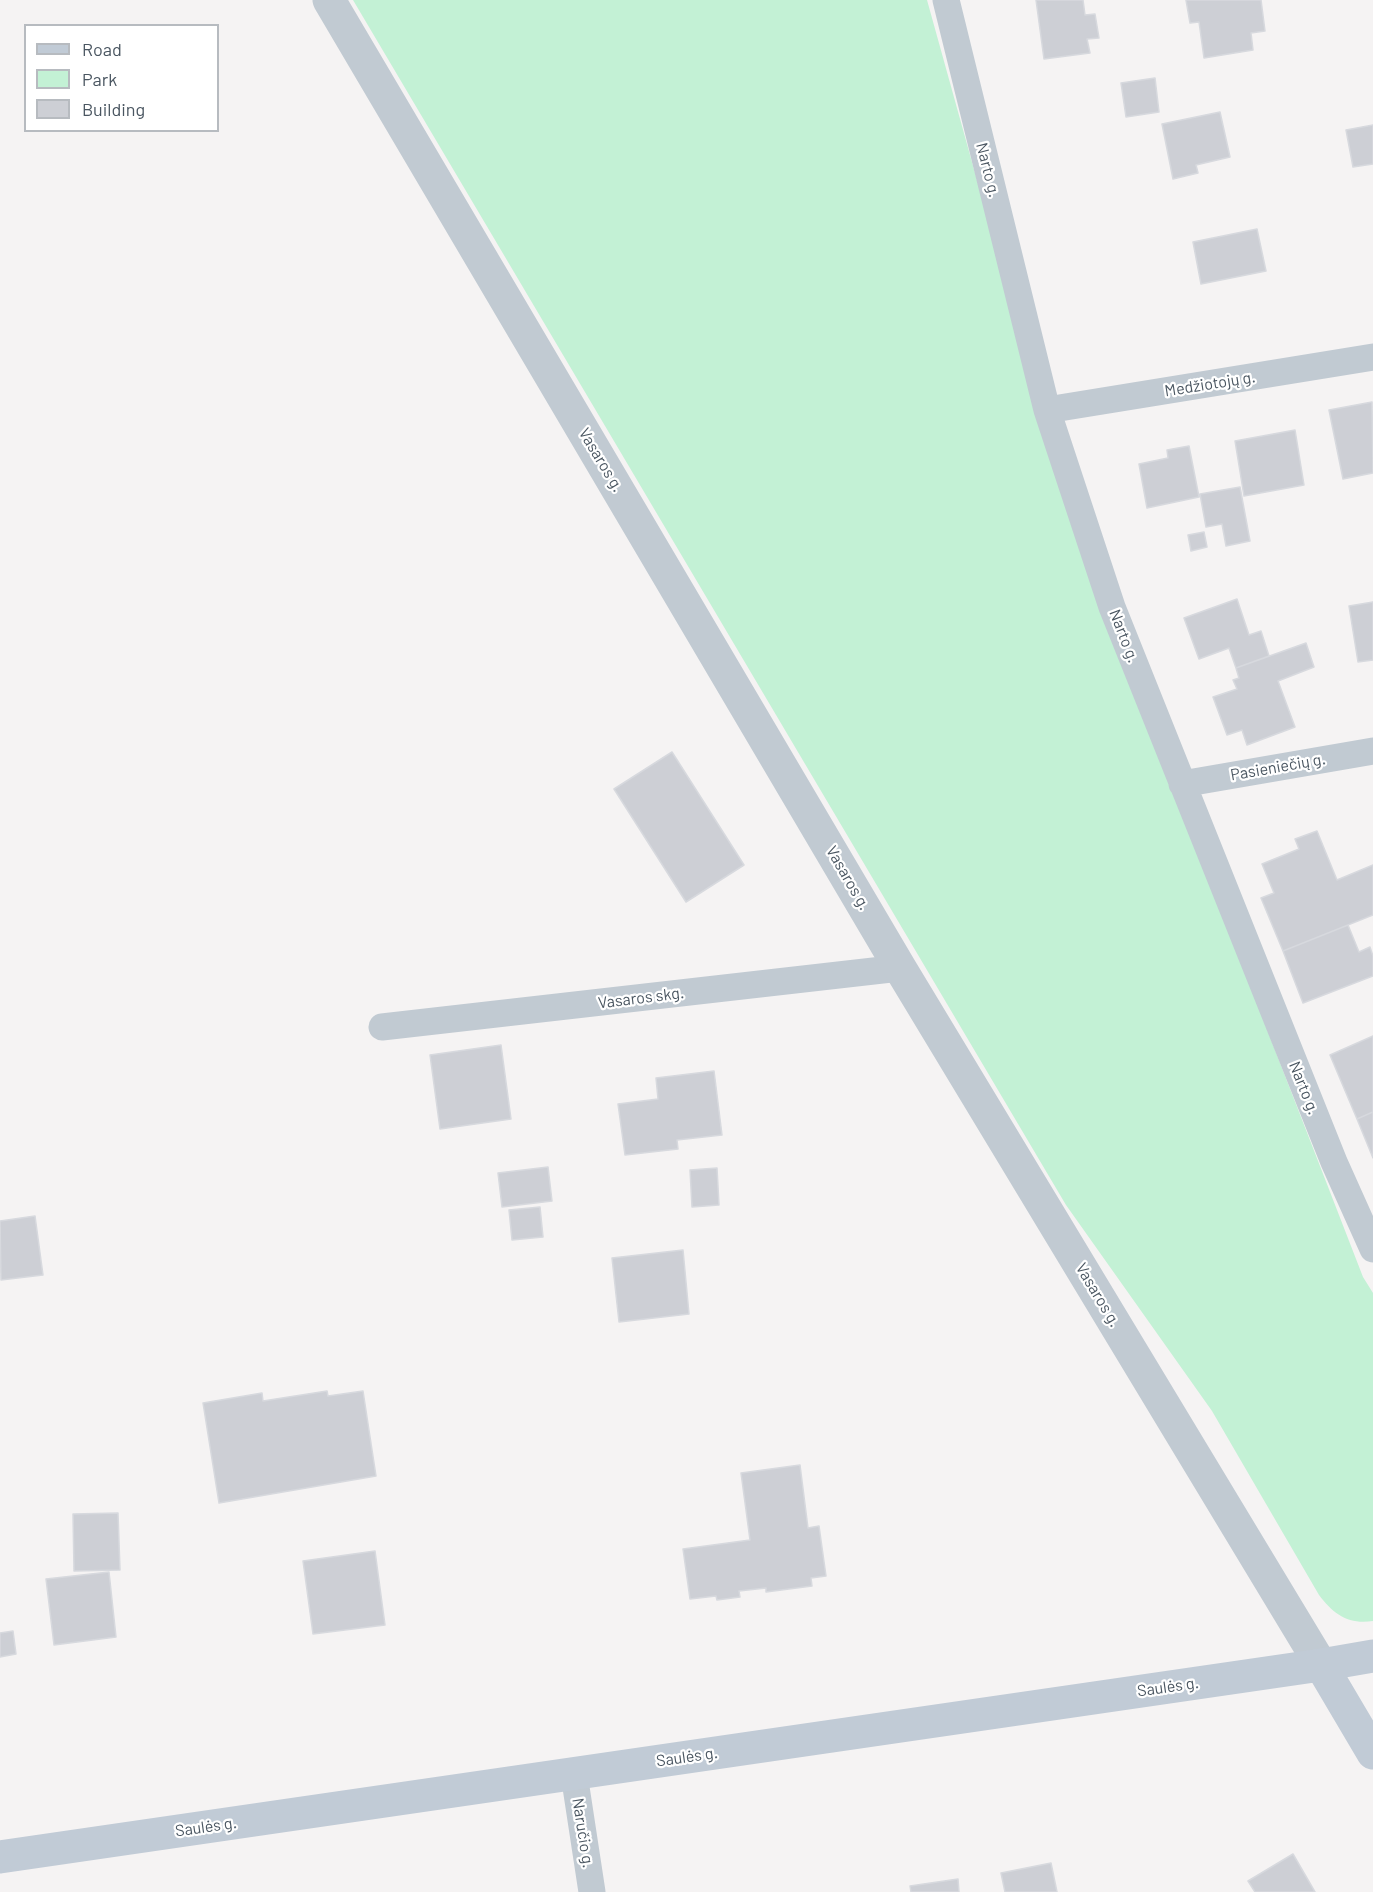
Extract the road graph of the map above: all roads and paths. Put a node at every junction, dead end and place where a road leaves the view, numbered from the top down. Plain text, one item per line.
1 (329, 0) edge
2 (946, 0) edge
3 (1373, 357) edge
4 (1047, 410) junction
5 (1373, 751) edge
6 (1182, 784) junction
7 (900, 968) junction
8 (382, 1027) dead end
9 (1373, 1249) edge
10 (1373, 1656) edge
11 (1321, 1665) junction
12 (1373, 1753) edge
13 (574, 1774) junction
14 (0, 1857) edge
15 (592, 1892) edge

1 - 7 street, Vasaros g.
2 - 4 street, Narto g.
3 - 4 street, Medžiotojų g.
4 - 6 street, Narto g.
5 - 6 street, Pasieniečių g.
6 - 9 street, Narto g.
7 - 8 street, Vasaros skg.
7 - 11 street, Vasaros g.
10 - 11 main road, Saulės g.
11 - 12 main road, Vasaros g.
11 - 13 main road, Saulės g.
13 - 14 main road, Saulės g.
13 - 15 street, Naručio g.

